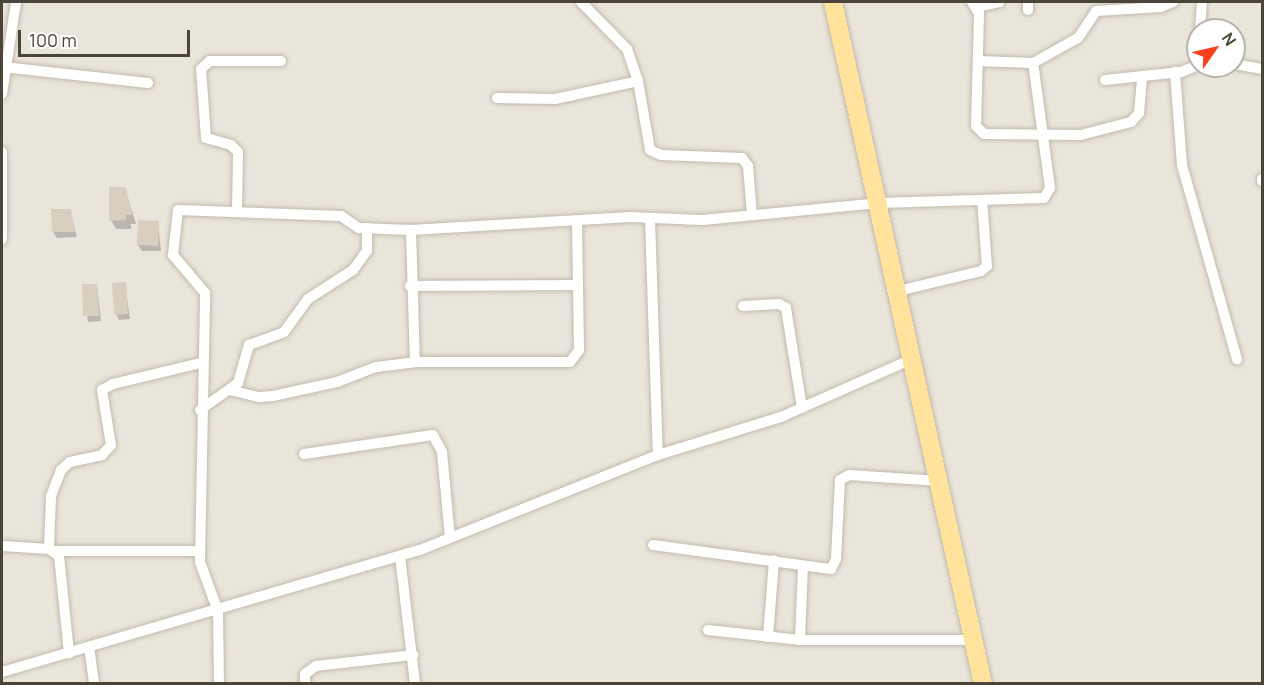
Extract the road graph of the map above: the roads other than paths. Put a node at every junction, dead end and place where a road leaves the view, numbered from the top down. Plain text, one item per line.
1 (16, 2) edge
2 (581, 2) edge
3 (833, 2) edge
4 (999, 2) edge
5 (1173, 2) edge
6 (1202, 2) edge
7 (974, 4) edge
8 (1201, 18) edge
9 (281, 61) dead end
10 (978, 61) junction
11 (1033, 63) junction
12 (1246, 66) edge
13 (3, 67) junction
14 (1186, 68) edge
15 (1263, 69) edge
16 (1175, 72) junction
17 (1142, 76) junction
18 (1105, 80) dead end
19 (638, 81) junction
20 (148, 83) dead end
21 (2, 94) edge
22 (497, 98) dead end
23 (1044, 136) junction
24 (2, 152) edge
25 (982, 200) junction
26 (878, 203) junction
27 (237, 211) junction
28 (752, 215) junction
29 (650, 219) junction
30 (577, 222) junction
31 (367, 228) junction
32 (411, 230) junction
33 (2, 239) edge
34 (410, 285) junction
35 (578, 285) junction
36 (898, 291) junction
37 (743, 306) dead end
38 (914, 358) junction
39 (1237, 359) dead end
40 (415, 362) junction
41 (201, 363) junction
42 (230, 390) junction
43 (802, 408) junction
44 (200, 410) junction
45 (304, 454) dead end
46 (658, 455) junction
47 (940, 481) junction
48 (450, 538) junction
49 (653, 545) dead end
50 (2, 546) edge
51 (52, 550) junction
52 (200, 551) junction
53 (400, 556) junction
54 (774, 560) junction
55 (803, 566) junction
56 (218, 611) junction
57 (708, 630) dead end
58 (768, 637) junction
59 (800, 640) junction
60 (974, 640) junction
61 (89, 647) junction
62 (69, 653) junction
63 (413, 655) junction
64 (2, 672) edge
65 (94, 684) edge
66 (219, 684) edge
67 (305, 684) edge
68 (415, 684) edge
69 (983, 684) edge

1 - 13 street
2 - 19 street
3 - 26 main road
4 - 7 street
5 - 11 street
6 - 8 street
7 - 10 street
9 - 27 street
10 - 11 street
10 - 23 street
11 - 23 street
12 - 15 street
13 - 20 street
13 - 21 street
14 - 16 street
16 - 17 street
16 - 39 street
17 - 18 street
17 - 23 street
19 - 22 street
19 - 28 street
23 - 25 street
24 - 33 street
25 - 26 street
25 - 36 street
26 - 28 street
26 - 36 main road
27 - 31 street
27 - 41 street
28 - 29 street
29 - 30 street
29 - 46 street
30 - 32 street
30 - 35 street
31 - 32 street
31 - 42 street
32 - 34 street
34 - 35 street
34 - 40 street
35 - 40 street
36 - 38 main road
37 - 43 street
38 - 43 street
38 - 47 main road
40 - 42 street
41 - 44 street
41 - 51 street
42 - 44 street
43 - 46 street
44 - 52 street
45 - 48 street
46 - 48 street
47 - 55 street
47 - 60 main road
48 - 53 street
49 - 54 street
50 - 51 street
51 - 52 street
51 - 62 street
52 - 56 street
53 - 56 street
53 - 63 street
54 - 55 street
54 - 58 street
55 - 59 street
56 - 61 street
56 - 66 street
57 - 58 street
58 - 59 street
59 - 60 street
60 - 69 main road
61 - 62 street
61 - 65 street
62 - 64 street
63 - 67 street
63 - 68 street

